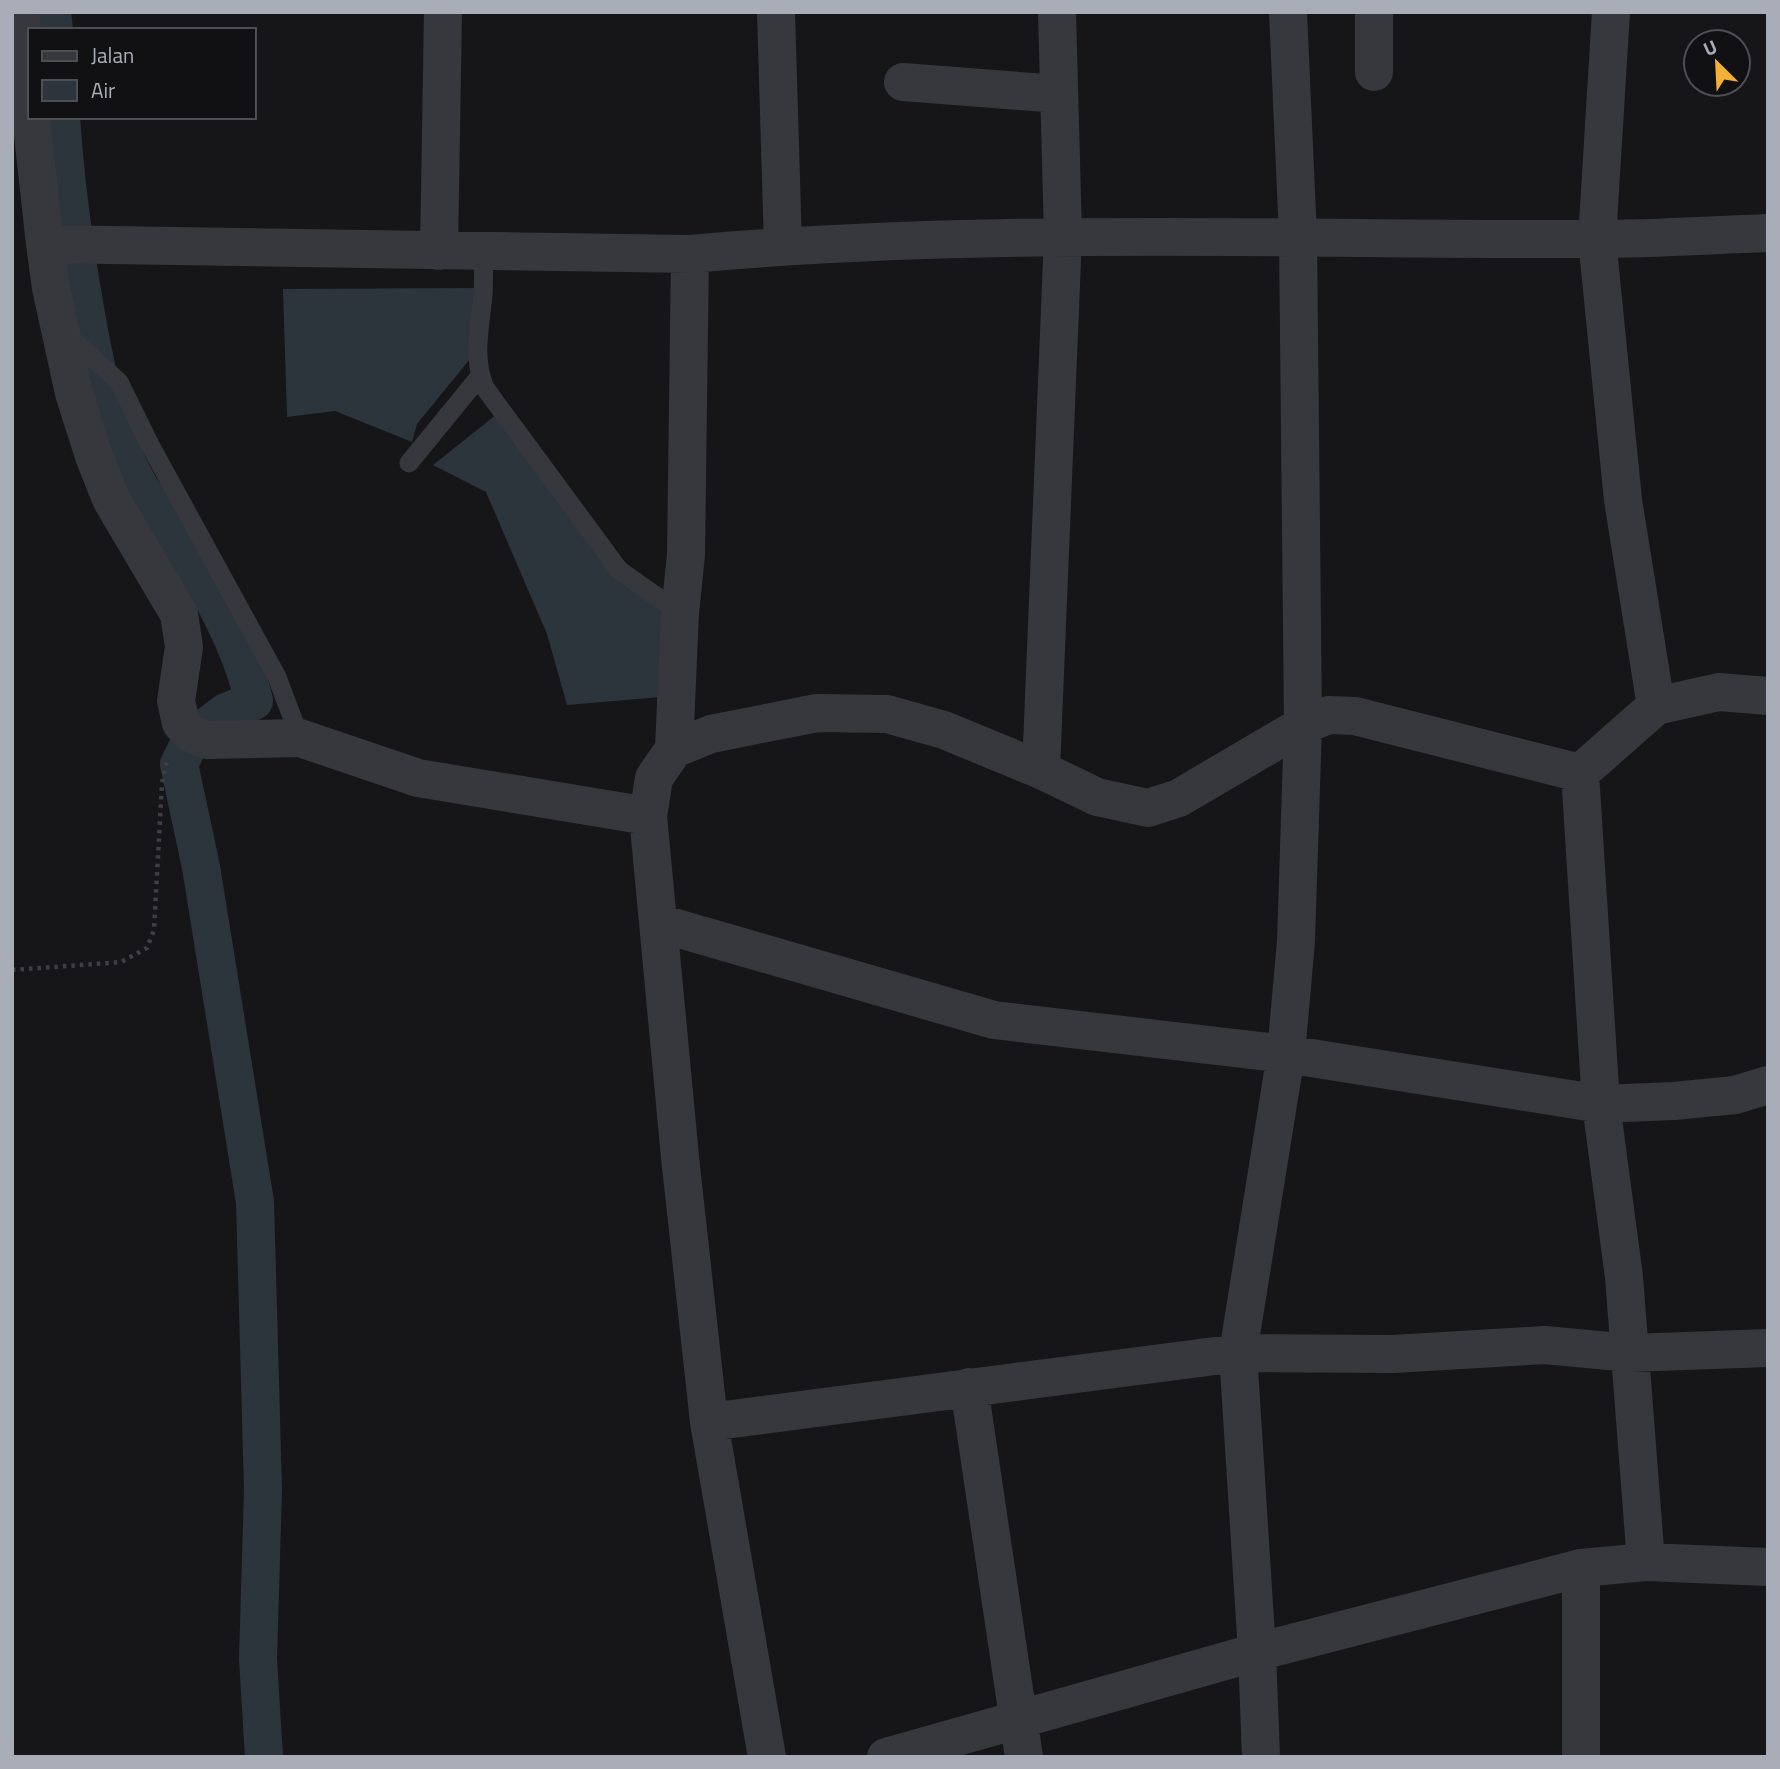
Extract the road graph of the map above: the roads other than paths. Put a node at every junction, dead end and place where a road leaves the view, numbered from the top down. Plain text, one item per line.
1 (20, 12) edge
2 (443, 12) edge
3 (776, 12) edge
4 (1057, 12) edge
5 (1288, 12) edge
6 (1374, 12) edge
7 (1611, 12) edge
8 (1374, 72) dead end
9 (903, 82) dead end
10 (28, 85) edge
11 (1059, 94) junction
12 (31, 119) edge
13 (1768, 233) edge
14 (1063, 236) junction
15 (1298, 236) junction
16 (1597, 239) junction
17 (46, 244) junction
18 (783, 246) junction
19 (439, 251) junction
20 (484, 251) junction
21 (690, 254) junction
22 (62, 331) junction
23 (480, 376) junction
24 (409, 463) dead end
25 (680, 613) junction
26 (1768, 696) edge
27 (1656, 706) junction
28 (1303, 725) junction
29 (300, 738) junction
30 (674, 749) junction
31 (1041, 770) junction
32 (1580, 773) junction
33 (648, 816) junction
34 (659, 923) junction
35 (1286, 1054) junction
36 (1768, 1085) edge
37 (1601, 1104) junction
38 (1768, 1348) edge
39 (1238, 1353) junction
40 (1630, 1353) junction
41 (969, 1387) junction
42 (709, 1422) junction
43 (1646, 1562) junction
44 (1768, 1567) edge
45 (1581, 1568) junction
46 (1257, 1652) junction
47 (1021, 1739) edge
48 (767, 1757) edge
49 (886, 1757) edge
50 (1261, 1757) edge
51 (1581, 1757) edge

1 - 10 street
2 - 19 street
3 - 18 street
4 - 11 street
5 - 15 street
6 - 8 street
7 - 16 street
9 - 11 street
11 - 14 street
12 - 17 street
13 - 16 street
14 - 15 street
14 - 18 street
14 - 31 street
15 - 16 street
15 - 28 street
16 - 27 street
17 - 19 street
17 - 22 street
18 - 21 street
19 - 20 street
20 - 21 street
20 - 23 lane
21 - 25 street
22 - 29 lane
22 - 29 street
23 - 24 lane
23 - 25 lane
25 - 30 street
26 - 27 street
27 - 32 street
28 - 31 street
28 - 32 street
28 - 35 street
29 - 33 street
30 - 31 street
30 - 33 street
32 - 37 street
33 - 34 street
34 - 35 street
34 - 42 street
35 - 37 street
35 - 39 street
36 - 37 street
37 - 40 street
38 - 40 street
39 - 40 street
39 - 41 street
39 - 46 street
40 - 43 street
41 - 42 street
41 - 47 street
42 - 48 street
43 - 44 street
43 - 45 street
45 - 46 street
45 - 51 street
46 - 47 street
46 - 50 street
47 - 49 street

